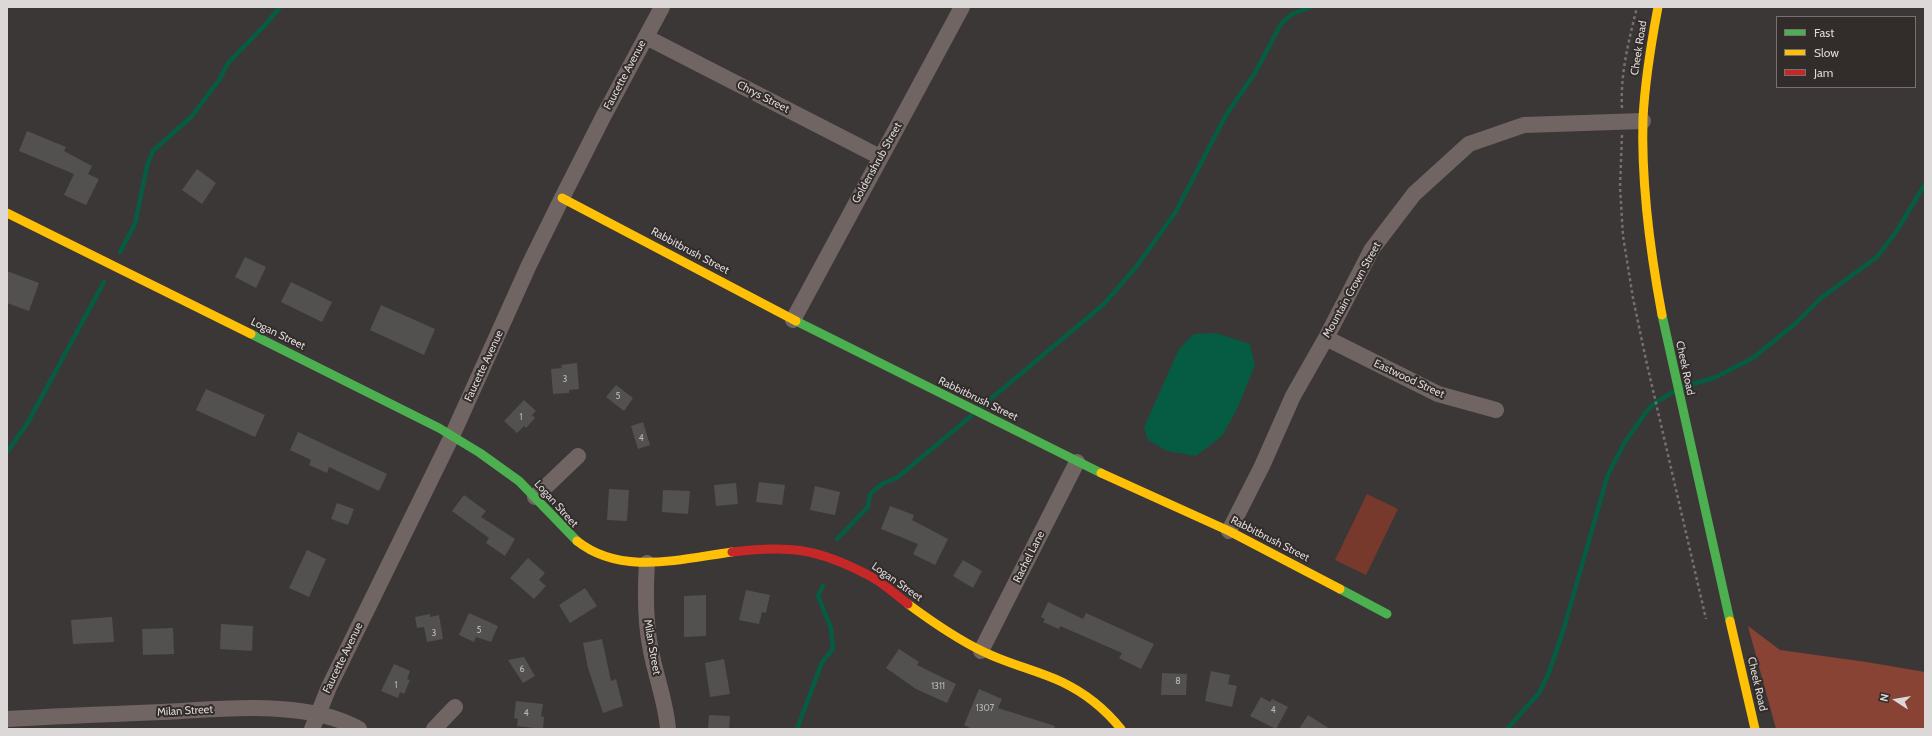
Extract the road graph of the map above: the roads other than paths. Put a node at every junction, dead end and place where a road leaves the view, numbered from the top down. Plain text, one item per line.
1 (662, 7) edge
2 (962, 7) edge
3 (1658, 7) edge
4 (646, 37) junction
5 (1643, 122) junction
6 (880, 157) junction
7 (562, 198) junction
8 (7, 214) edge
9 (792, 320) junction
10 (1326, 338) junction
11 (1496, 410) dead end
12 (452, 436) junction
13 (578, 456) dead end
14 (1077, 462) junction
15 (535, 497) junction
16 (1229, 532) junction
17 (647, 563) junction
18 (1387, 614) dead end
19 (981, 651) junction
20 (455, 707) dead end
21 (317, 713) junction
22 (7, 719) edge
23 (312, 729) edge
24 (359, 729) edge
25 (434, 729) edge
26 (668, 729) edge
27 (1121, 729) edge
28 (1755, 729) edge

1 - 4 street, Faucette Avenue
2 - 6 street, Goldenshrub Street
3 - 5 street, Cheek Road
4 - 6 street, Chrys Street
4 - 7 street, Faucette Avenue
5 - 10 street, Mountain Crown Street
5 - 28 street, Cheek Road
6 - 9 street, Goldenshrub Street
7 - 9 street, Rabbitbrush Street
7 - 12 street, Faucette Avenue
8 - 12 street, Logan Street
9 - 14 street, Rabbitbrush Street
10 - 11 street, Eastwood Street
10 - 16 street, Mountain Crown Street
12 - 15 street, Logan Street
12 - 21 street, Faucette Avenue
13 - 15 street
14 - 16 street, Rabbitbrush Street
14 - 19 street, Rachel Lane
15 - 17 street, Logan Street
16 - 18 street, Rabbitbrush Street
17 - 19 street, Logan Street
17 - 26 street, Milan Street
19 - 27 street, Logan Street
20 - 25 street
21 - 22 street, Milan Street
21 - 23 street, Faucette Avenue
21 - 24 street, Milan Street

